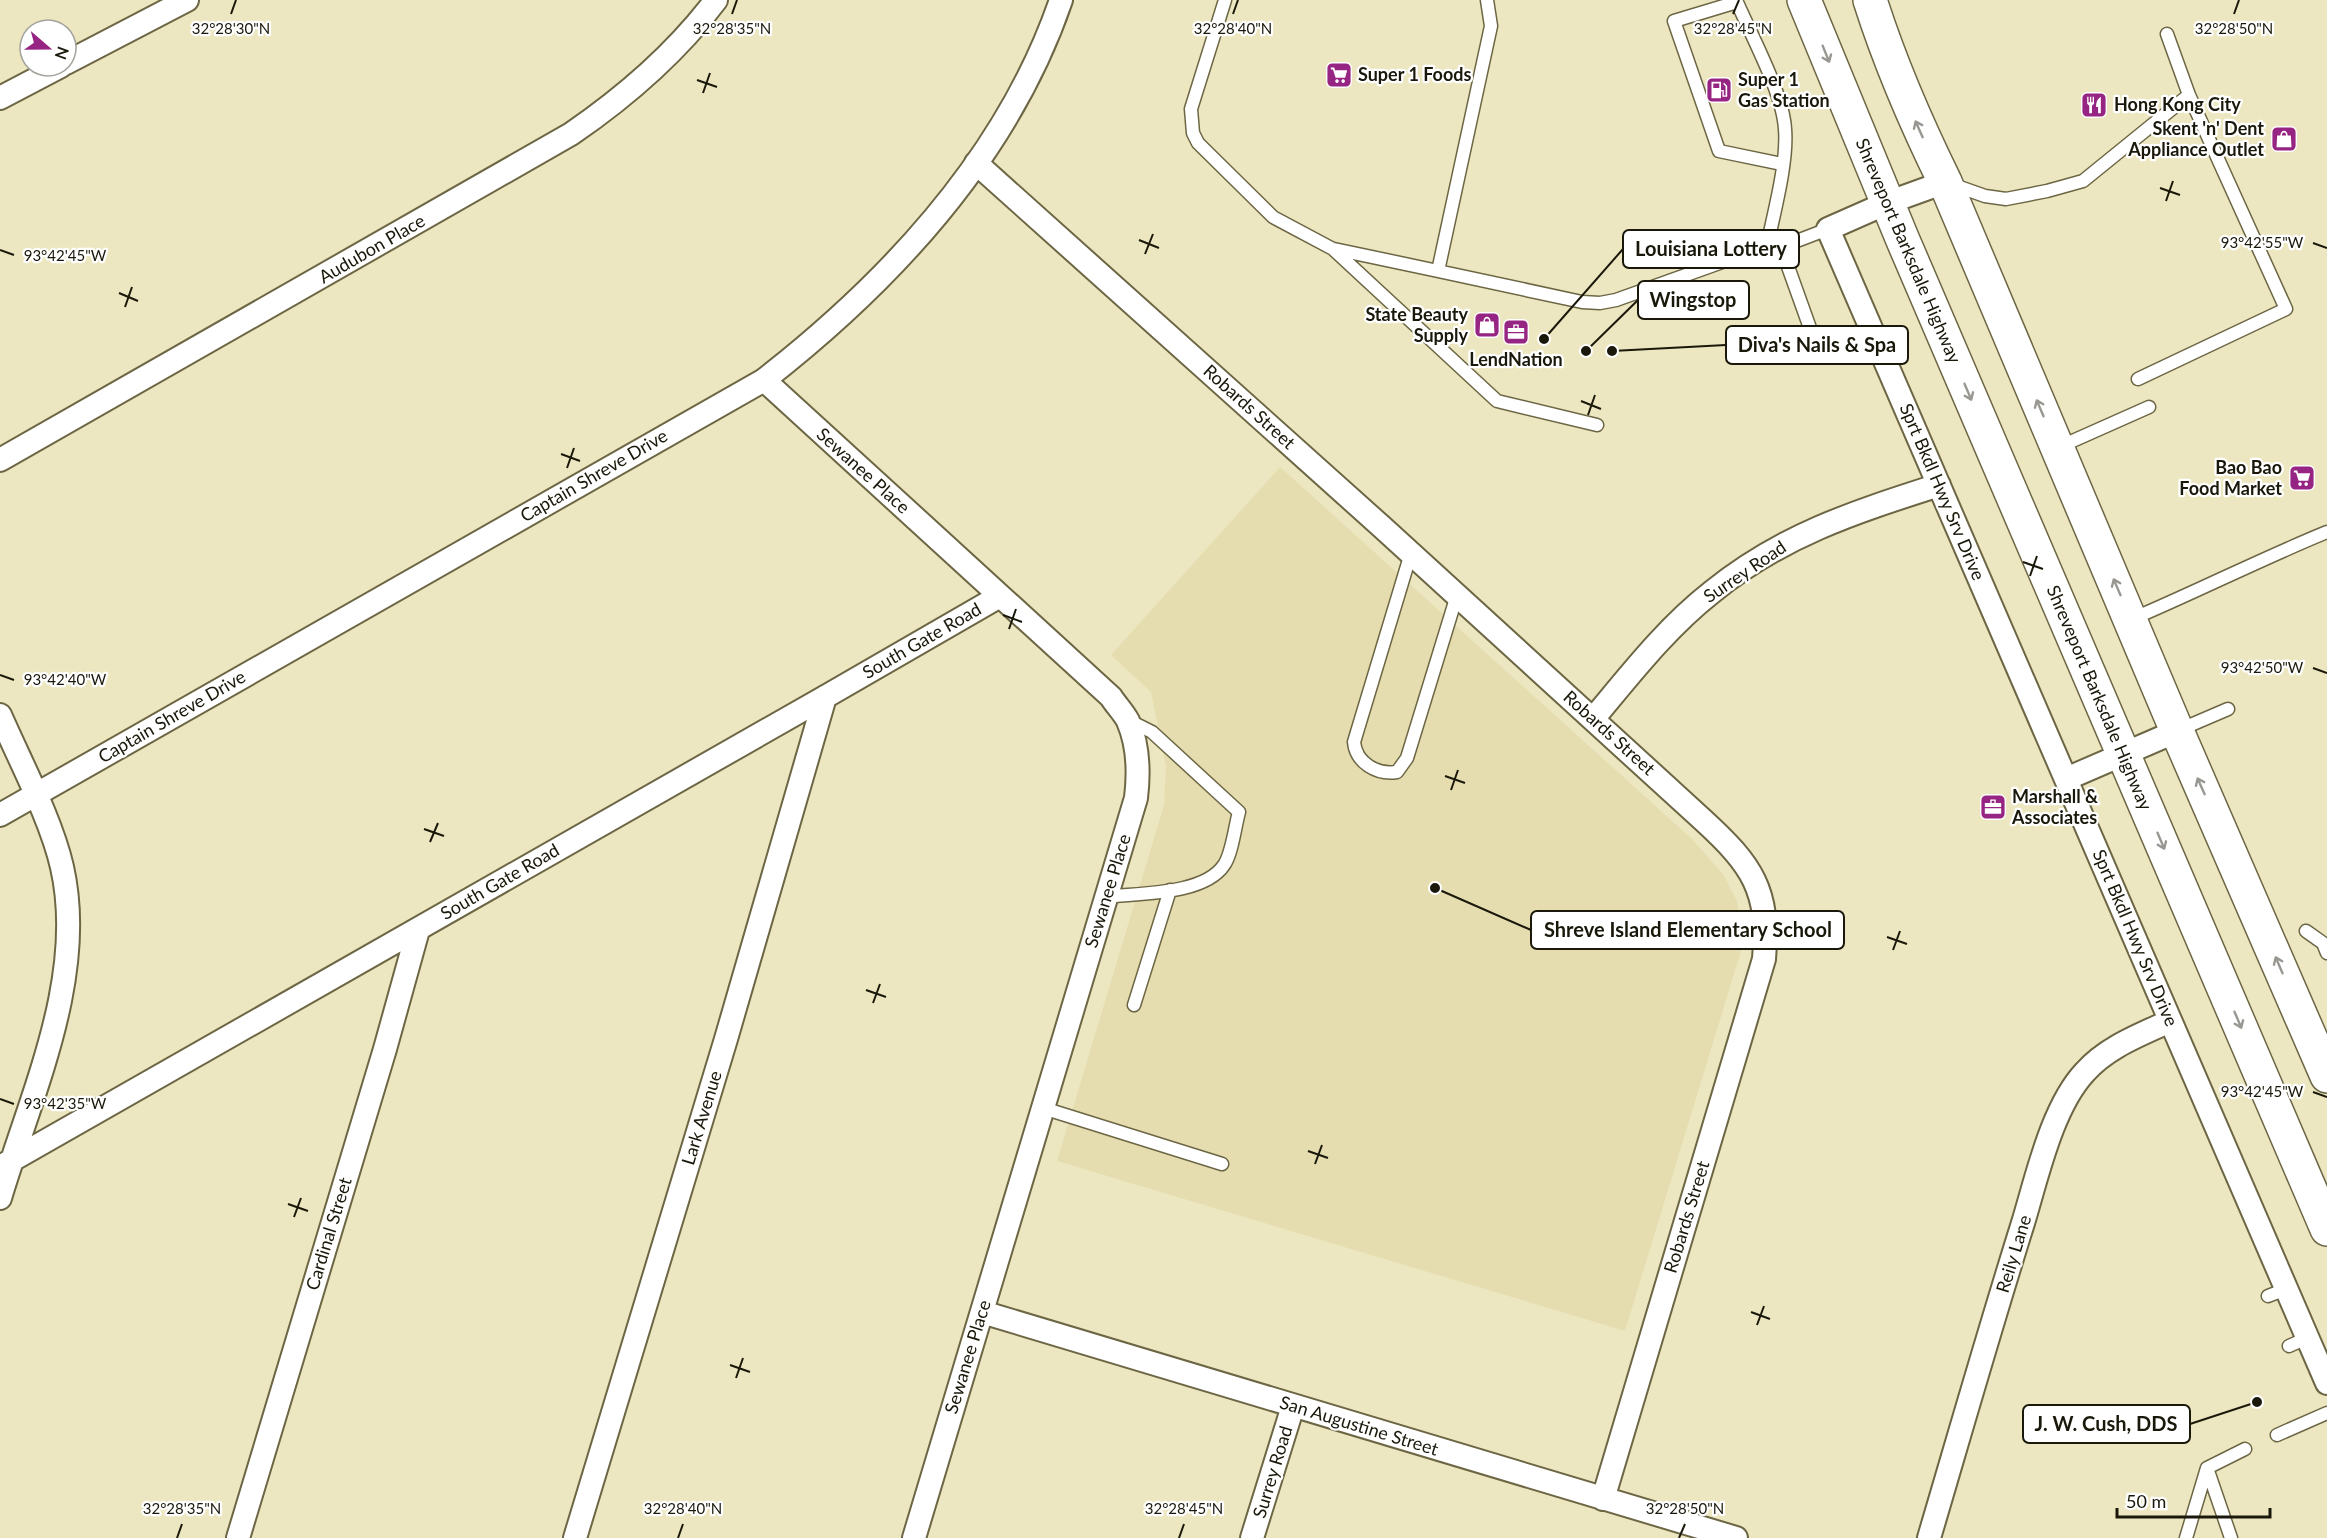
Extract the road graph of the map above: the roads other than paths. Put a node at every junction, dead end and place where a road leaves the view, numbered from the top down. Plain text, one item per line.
1 (187, 0) edge
2 (716, 0) edge
3 (1061, 0) edge
4 (1225, 0) edge
5 (1487, 0) edge
6 (1804, 0) edge
7 (1870, 0) edge
8 (1737, 1) edge
9 (2167, 34) dead end
10 (78, 57) edge
11 (38, 78) edge
12 (2189, 95) junction
13 (0, 98) edge
14 (976, 163) junction
15 (1782, 164) junction
16 (1945, 182) junction
17 (1887, 203) junction
18 (1828, 229) junction
19 (1780, 247) junction
20 (1333, 249) junction
21 (1766, 251) junction
22 (1438, 271) junction
23 (1815, 342) dead end
24 (2138, 379) dead end
25 (764, 380) junction
26 (2149, 407) dead end
27 (1598, 425) dead end
28 (2058, 448) junction
29 (0, 460) edge
30 (1939, 485) junction
31 (2327, 532) edge
32 (1411, 553) junction
33 (1000, 596) junction
34 (1457, 596) junction
35 (2131, 620) junction
36 (825, 697) junction
37 (2228, 709) dead end
38 (0, 716) edge
39 (1128, 720) junction
40 (1593, 720) junction
41 (2177, 731) junction
42 (2123, 754) junction
43 (2066, 779) junction
44 (35, 795) junction
45 (0, 815) edge
46 (1170, 891) junction
47 (1106, 897) junction
48 (418, 930) junction
49 (2306, 931) dead end
50 (2327, 953) edge
51 (1134, 1005) dead end
52 (2170, 1021) junction
53 (2327, 1076) edge
54 (1043, 1108) junction
55 (5, 1164) edge
56 (1222, 1164) dead end
57 (0, 1198) edge
58 (2327, 1229) edge
59 (982, 1312) junction
60 (2327, 1383) edge
61 (1293, 1406) junction
62 (2327, 1413) edge
63 (2277, 1435) dead end
64 (2245, 1449) dead end
65 (2206, 1468) junction
66 (1603, 1499) junction
67 (238, 1538) edge
68 (575, 1538) edge
69 (915, 1538) edge
70 (1252, 1538) edge
71 (1736, 1538) edge
72 (1929, 1538) edge
73 (2186, 1538) edge
74 (2231, 1538) edge

1 - 10 street
2 - 29 street, Audubon Place
3 - 14 street, Captain Shreve Drive
4 - 20 lane
5 - 22 lane
6 -> 17 main road, Shreveport Barksdale Highway
16 -> 7 main road
8 - 15 lane
8 - 15 lane
9 - 12 lane
11 - 13 street
12 - 16 lane
12 - 24 lane
14 - 25 street, Captain Shreve Drive
14 - 32 street, Robards Street
15 - 21 lane
16 - 17 street
28 -> 16 main road
17 - 18 street
17 -> 42 main road, Shreveport Barksdale Highway
18 - 19 lane
18 - 30 street, Sprt Bkdl Hwy Srv Drive
19 - 21 lane
19 - 23 lane
20 - 22 lane
20 - 27 lane
21 - 22 lane
25 - 33 street, Sewanee Place
25 - 44 street, Captain Shreve Drive
26 - 28 lane
35 -> 28 main road
30 - 40 street, Surrey Road
30 - 43 street, Sprt Bkdl Hwy Srv Drive
31 - 35 lane
32 - 34 street, Robards Street
32 - 34 lane
33 - 36 street, South Gate Road
33 - 39 street, Sewanee Place
34 - 40 street, Robards Street
35 - 41 main road
36 - 48 street, South Gate Road
36 - 68 street, Lark Avenue
37 - 41 lane
38 - 44 street
39 - 46 lane
39 - 47 street, Sewanee Place
40 - 66 street, Robards Street
41 - 42 street
53 -> 41 main road
42 - 43 street
42 -> 58 main road, Shreveport Barksdale Highway
43 - 52 street, Sprt Bkdl Hwy Srv Drive
44 - 45 street, Captain Shreve Drive
44 - 55 street
46 - 47 lane
46 - 51 lane
47 - 54 street, Sewanee Place
48 - 55 street, South Gate Road
48 - 67 street, Cardinal Street
49 - 50 lane
52 - 60 street, Sprt Bkdl Hwy Srv Drive
52 - 72 street, Reily Lane
54 - 56 lane
54 - 59 street, Sewanee Place
55 - 57 street
59 - 61 street, San Augustine Street
59 - 69 street, Sewanee Place
61 - 66 street, San Augustine Street
61 - 70 street, Surrey Road
62 - 63 lane
64 - 65 lane
65 - 73 lane
65 - 74 lane
66 - 71 street, San Augustine Street

